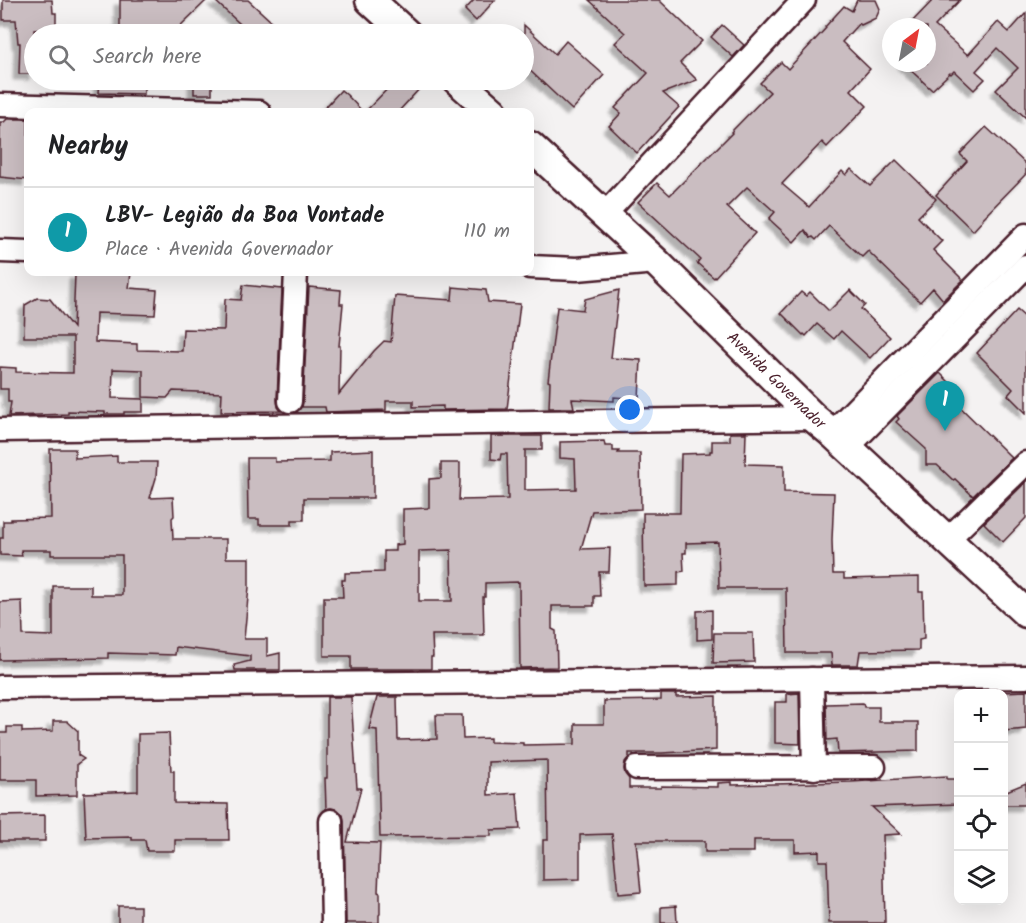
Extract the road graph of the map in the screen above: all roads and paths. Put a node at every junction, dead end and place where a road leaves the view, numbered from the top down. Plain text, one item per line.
1 (804, 0) edge
2 (377, 2) edge
3 (398, 24) edge
4 (468, 90) edge
5 (0, 105) edge
6 (111, 108) edge
7 (488, 108) edge
8 (534, 150) edge
9 (604, 214) junction
10 (1026, 235) edge
11 (0, 251) edge
12 (24, 252) edge
13 (656, 262) junction
14 (1026, 266) edge
15 (534, 267) edge
16 (296, 276) edge
17 (290, 401) dead end
18 (0, 430) edge
19 (831, 433) junction
20 (1026, 463) edge
21 (947, 540) junction
22 (1026, 614) edge
23 (1026, 677) edge
24 (812, 679) junction
25 (0, 687) edge
26 (873, 767) dead end
27 (638, 768) dead end
28 (814, 768) junction
29 (331, 821) dead end
30 (333, 923) edge

1 - 9 street
2 - 3 street
4 - 7 street
5 - 6 street
8 - 9 street, Avenida Governador
9 - 13 street, Avenida Governador
10 - 19 street
11 - 12 street
13 - 15 street
13 - 19 street, Avenida Governador
14 - 19 street
16 - 17 street
18 - 19 street
19 - 21 street, Avenida Governador
20 - 21 street
21 - 22 street, Avenida Governador
23 - 24 street
24 - 25 street
24 - 28 street
26 - 28 street
27 - 28 street
29 - 30 street

